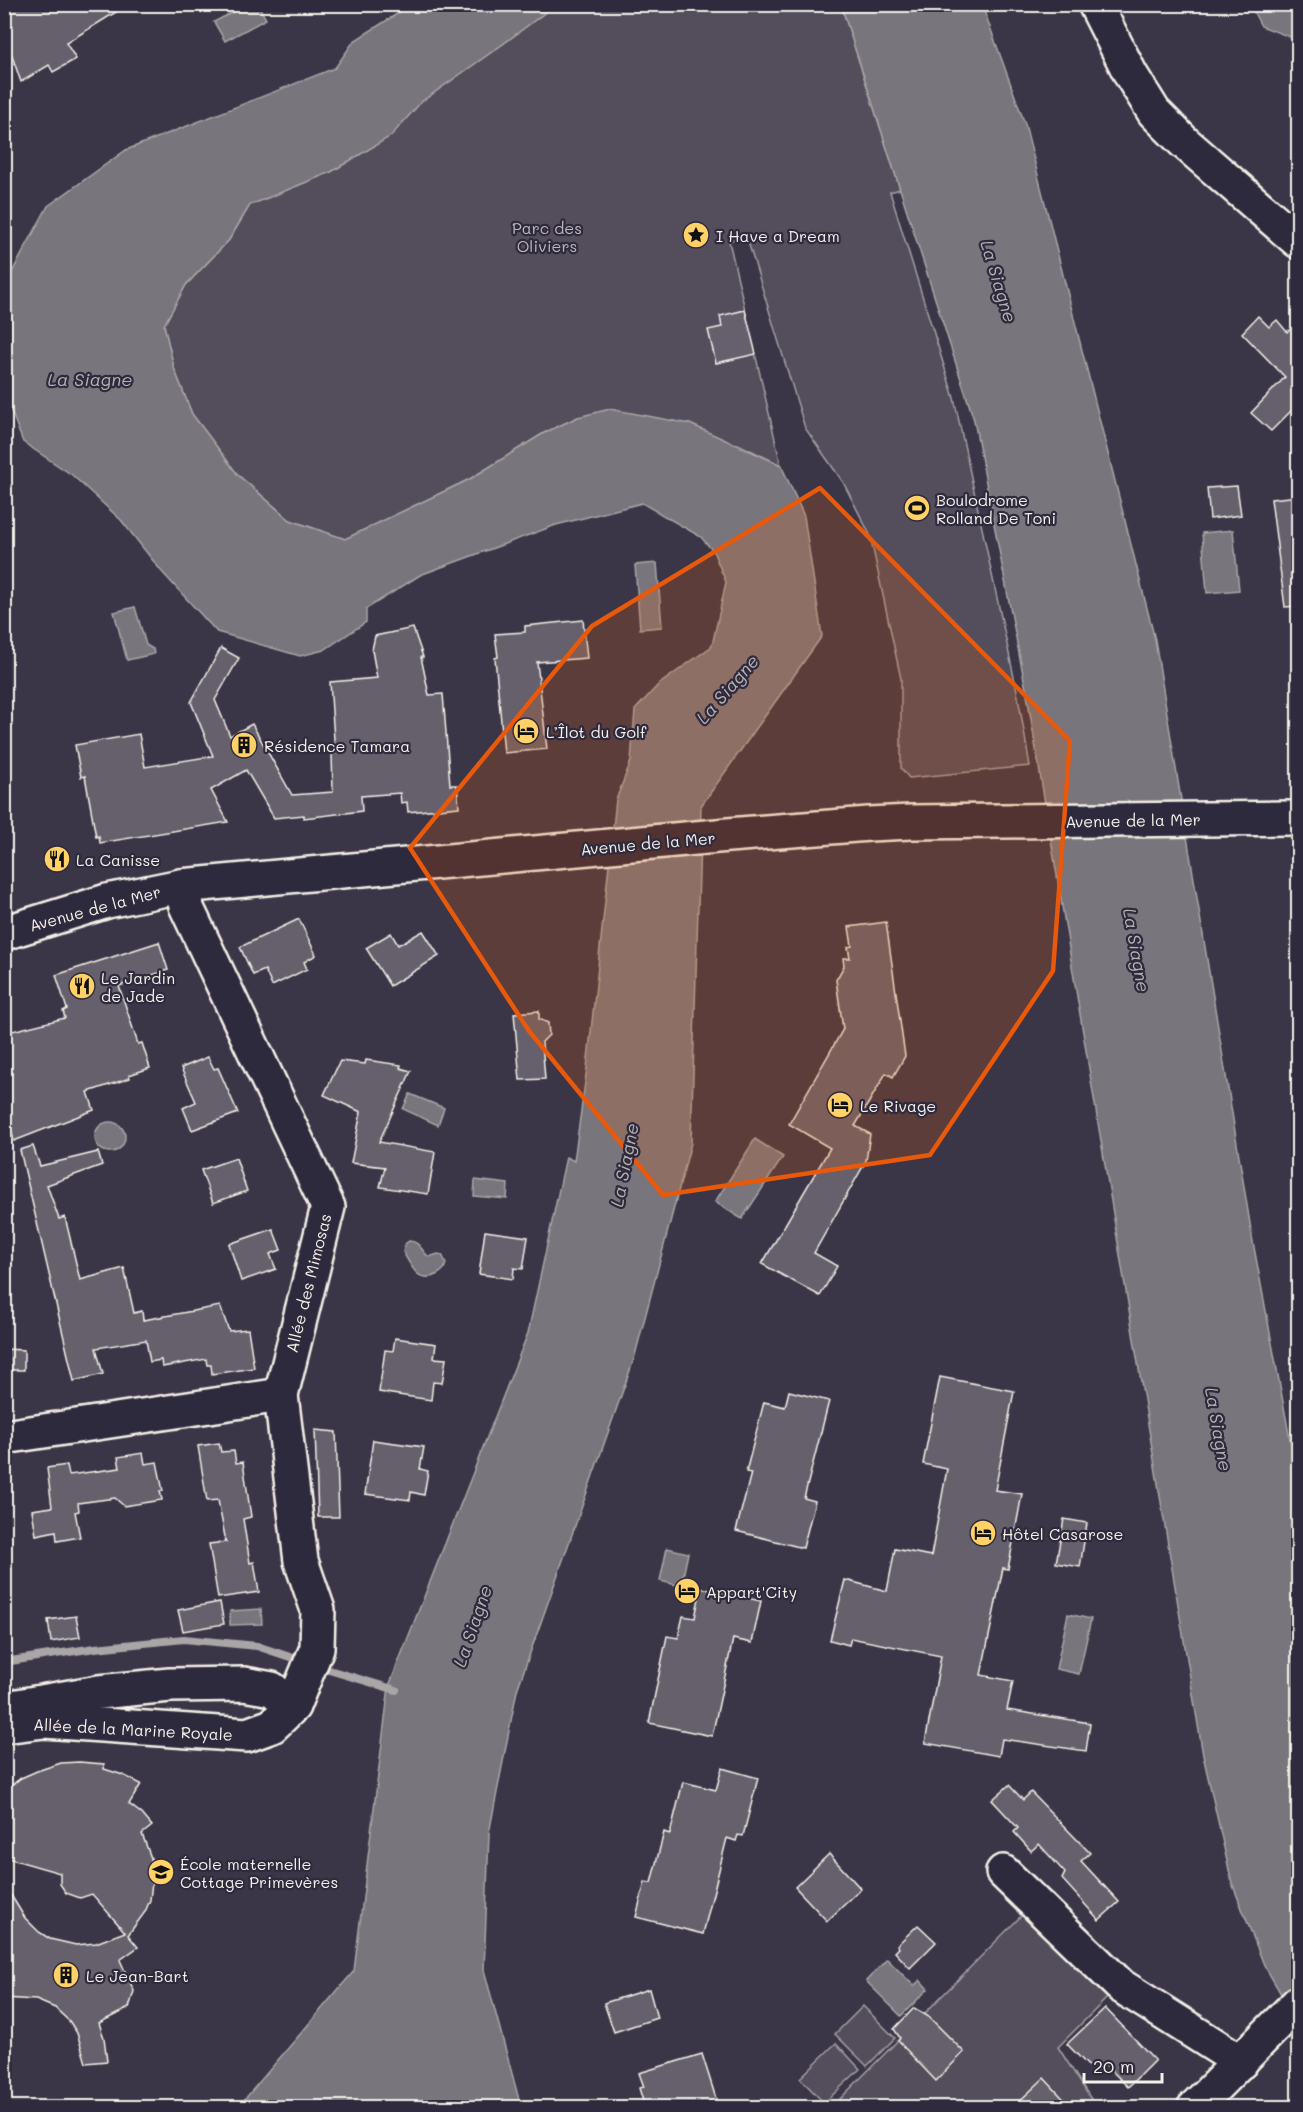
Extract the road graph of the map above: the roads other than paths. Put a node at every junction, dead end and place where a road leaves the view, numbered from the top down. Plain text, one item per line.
1 (1095, 4) edge
2 (1299, 241) edge
3 (1299, 819) edge
4 (182, 886) junction
5 (4, 933) edge
6 (281, 1395) junction
7 (4, 1437) edge
8 (299, 1692) junction
9 (4, 1708) edge
10 (4, 1726) edge
11 (1003, 1872) dead end
12 (1299, 2003) edge
13 (1241, 2062) junction
14 (1194, 2108) edge

1 - 2 street
3 - 4 street, Avenue de la Mer
4 - 5 street, Avenue de la Mer
4 - 6 street, Allée des Mimosas
6 - 7 street
6 - 8 street, Allée de la Marine Royale
8 - 9 street
8 - 10 street, Allée de la Marine Royale
11 - 13 street
12 - 13 street
13 - 14 street

